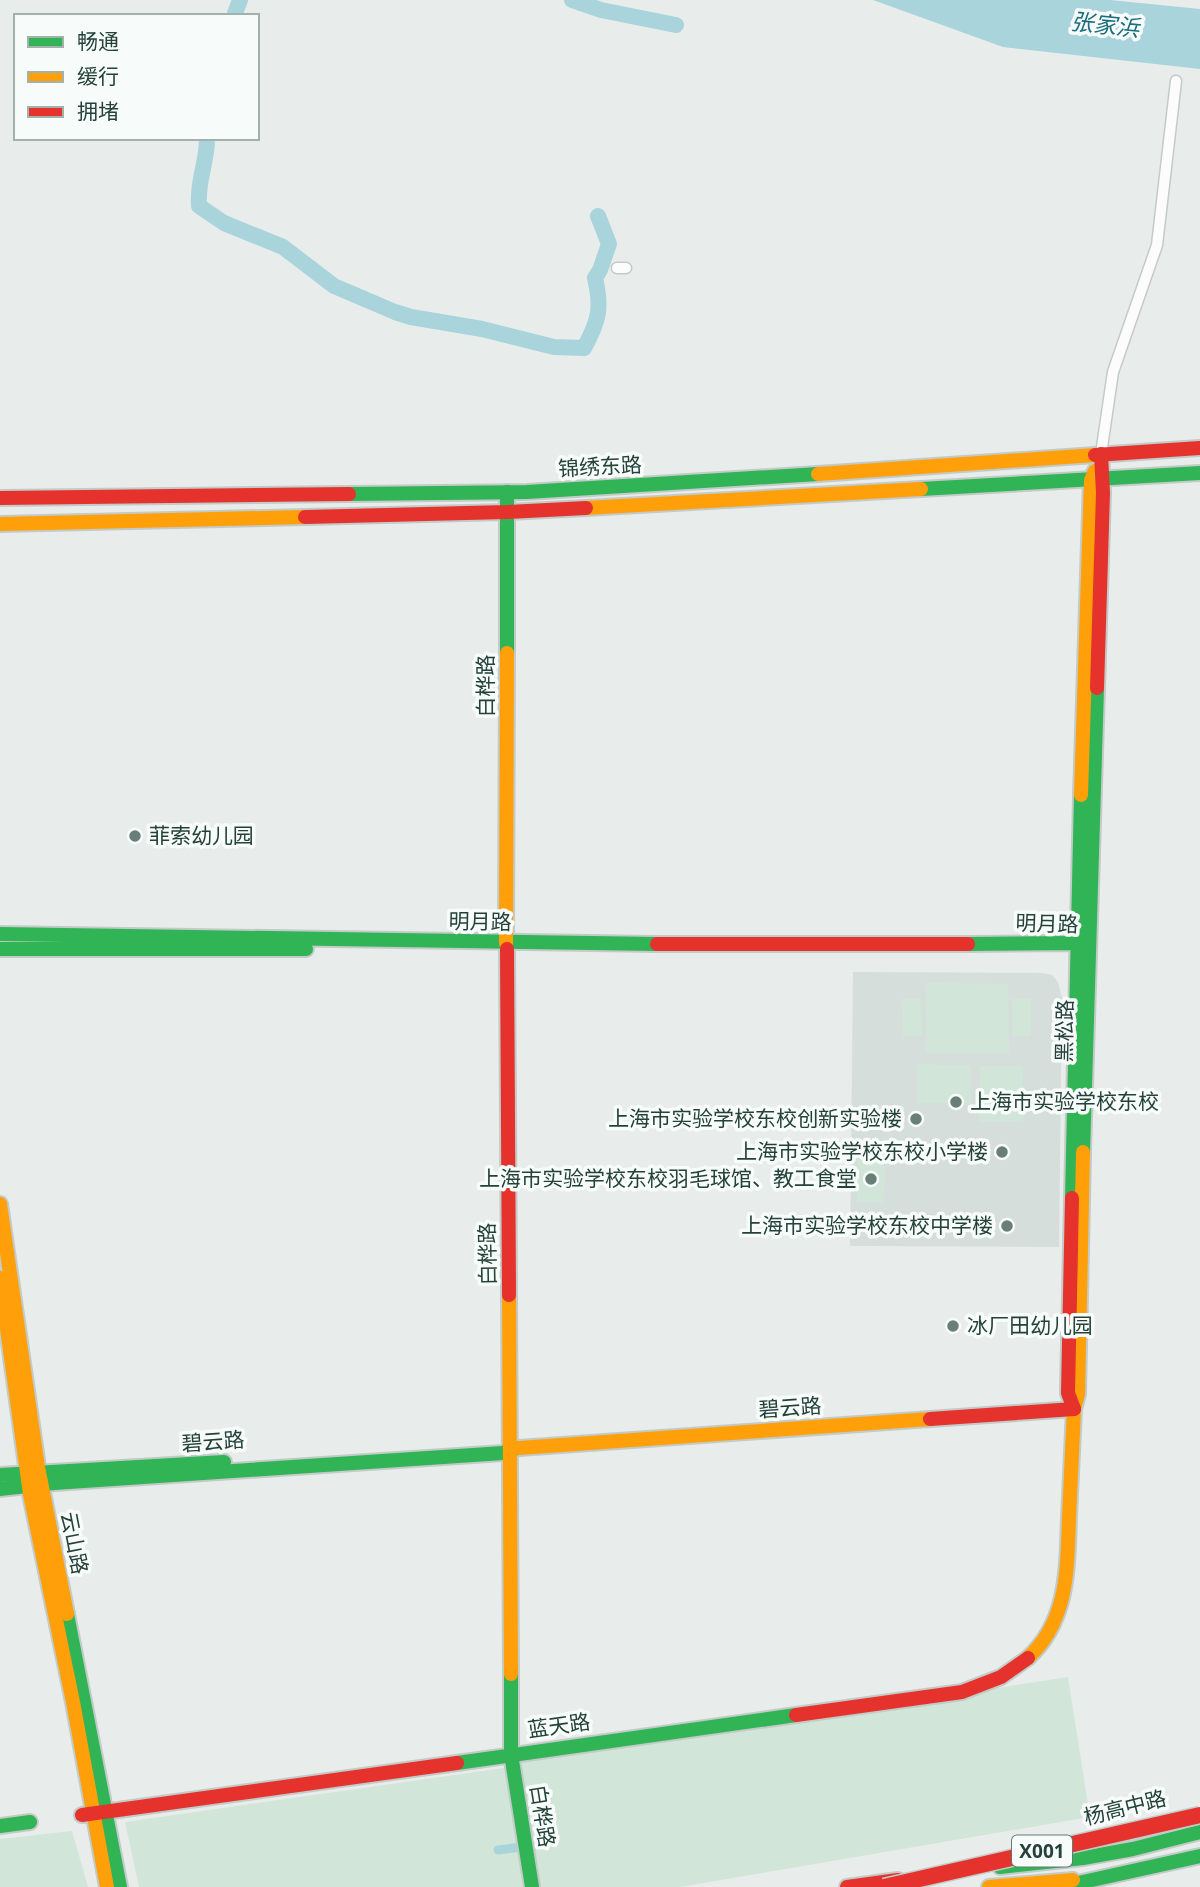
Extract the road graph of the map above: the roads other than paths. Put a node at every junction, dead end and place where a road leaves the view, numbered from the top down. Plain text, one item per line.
1 (1176, 80) dead end
2 (1101, 447) junction
3 (1200, 447) edge
4 (1200, 473) edge
5 (1097, 480) junction
6 (507, 492) junction
7 (0, 498) edge
8 (507, 512) junction
9 (0, 524) edge
10 (0, 934) edge
11 (507, 946) junction
12 (1080, 946) junction
13 (0, 949) edge
14 (0, 1204) edge
15 (0, 1278) edge
16 (1074, 1409) junction
17 (510, 1450) junction
18 (0, 1475) edge
19 (34, 1480) junction
20 (0, 1489) edge
21 (1032, 1656) joint
22 (511, 1754) junction
23 (1200, 1813) edge
24 (94, 1814) junction
25 (30, 1822) dead end
26 (0, 1826) edge
27 (1200, 1832) edge
28 (1200, 1856) edge
29 (998, 1867) junction
30 (1107, 1877) junction
31 (107, 1887) edge
32 (120, 1887) edge
33 (532, 1887) edge
34 (847, 1887) edge
35 (884, 1887) edge
36 (989, 1887) edge
37 (1060, 1887) edge
38 (1081, 1887) edge

1 - 2 street
2 - 3 main road, 锦绣东路
2 - 5 main road, 黑松路
2 - 6 main road, 锦绣东路
4 - 5 main road, 锦绣东路
5 - 8 main road, 锦绣东路
5 - 12 main road, 黑松路
6 - 7 main road, 锦绣东路
6 - 8 main road, 白桦路
8 - 9 main road, 锦绣东路
8 - 11 main road, 白桦路
10 - 11 main road, 明月路
11 - 12 main road, 明月路
11 - 13 main road, 明月路
11 - 17 main road, 白桦路
12 - 16 main road, 黑松路
14 - 19 main road, 云山路
15 - 19 main road, 云山路
16 - 17 main road, 碧云路
16 - 21 main road, 黑松路
17 - 19 main road, 碧云路
17 - 22 main road, 白桦路
18 - 19 main road, 碧云路
19 - 20 main road, 碧云路
19 - 24 main road, 云山路
21 - 22 main road, 蓝天路
22 - 24 main road, 蓝天路
22 - 33 main road, 白桦路
23 - 29 main road, 杨高中路 / X001
23 - 35 main road, 杨高中路 / X001, bridge
24 - 31 main road, 云山路
24 - 32 main road, 云山路
25 - 26 main road
27 - 29 main road
28 - 30 main road, X001
29 - 34 main road, 杨高中路 / X001
30 - 36 main road, X001
30 - 37 main road, X001
30 - 38 main road, X001

